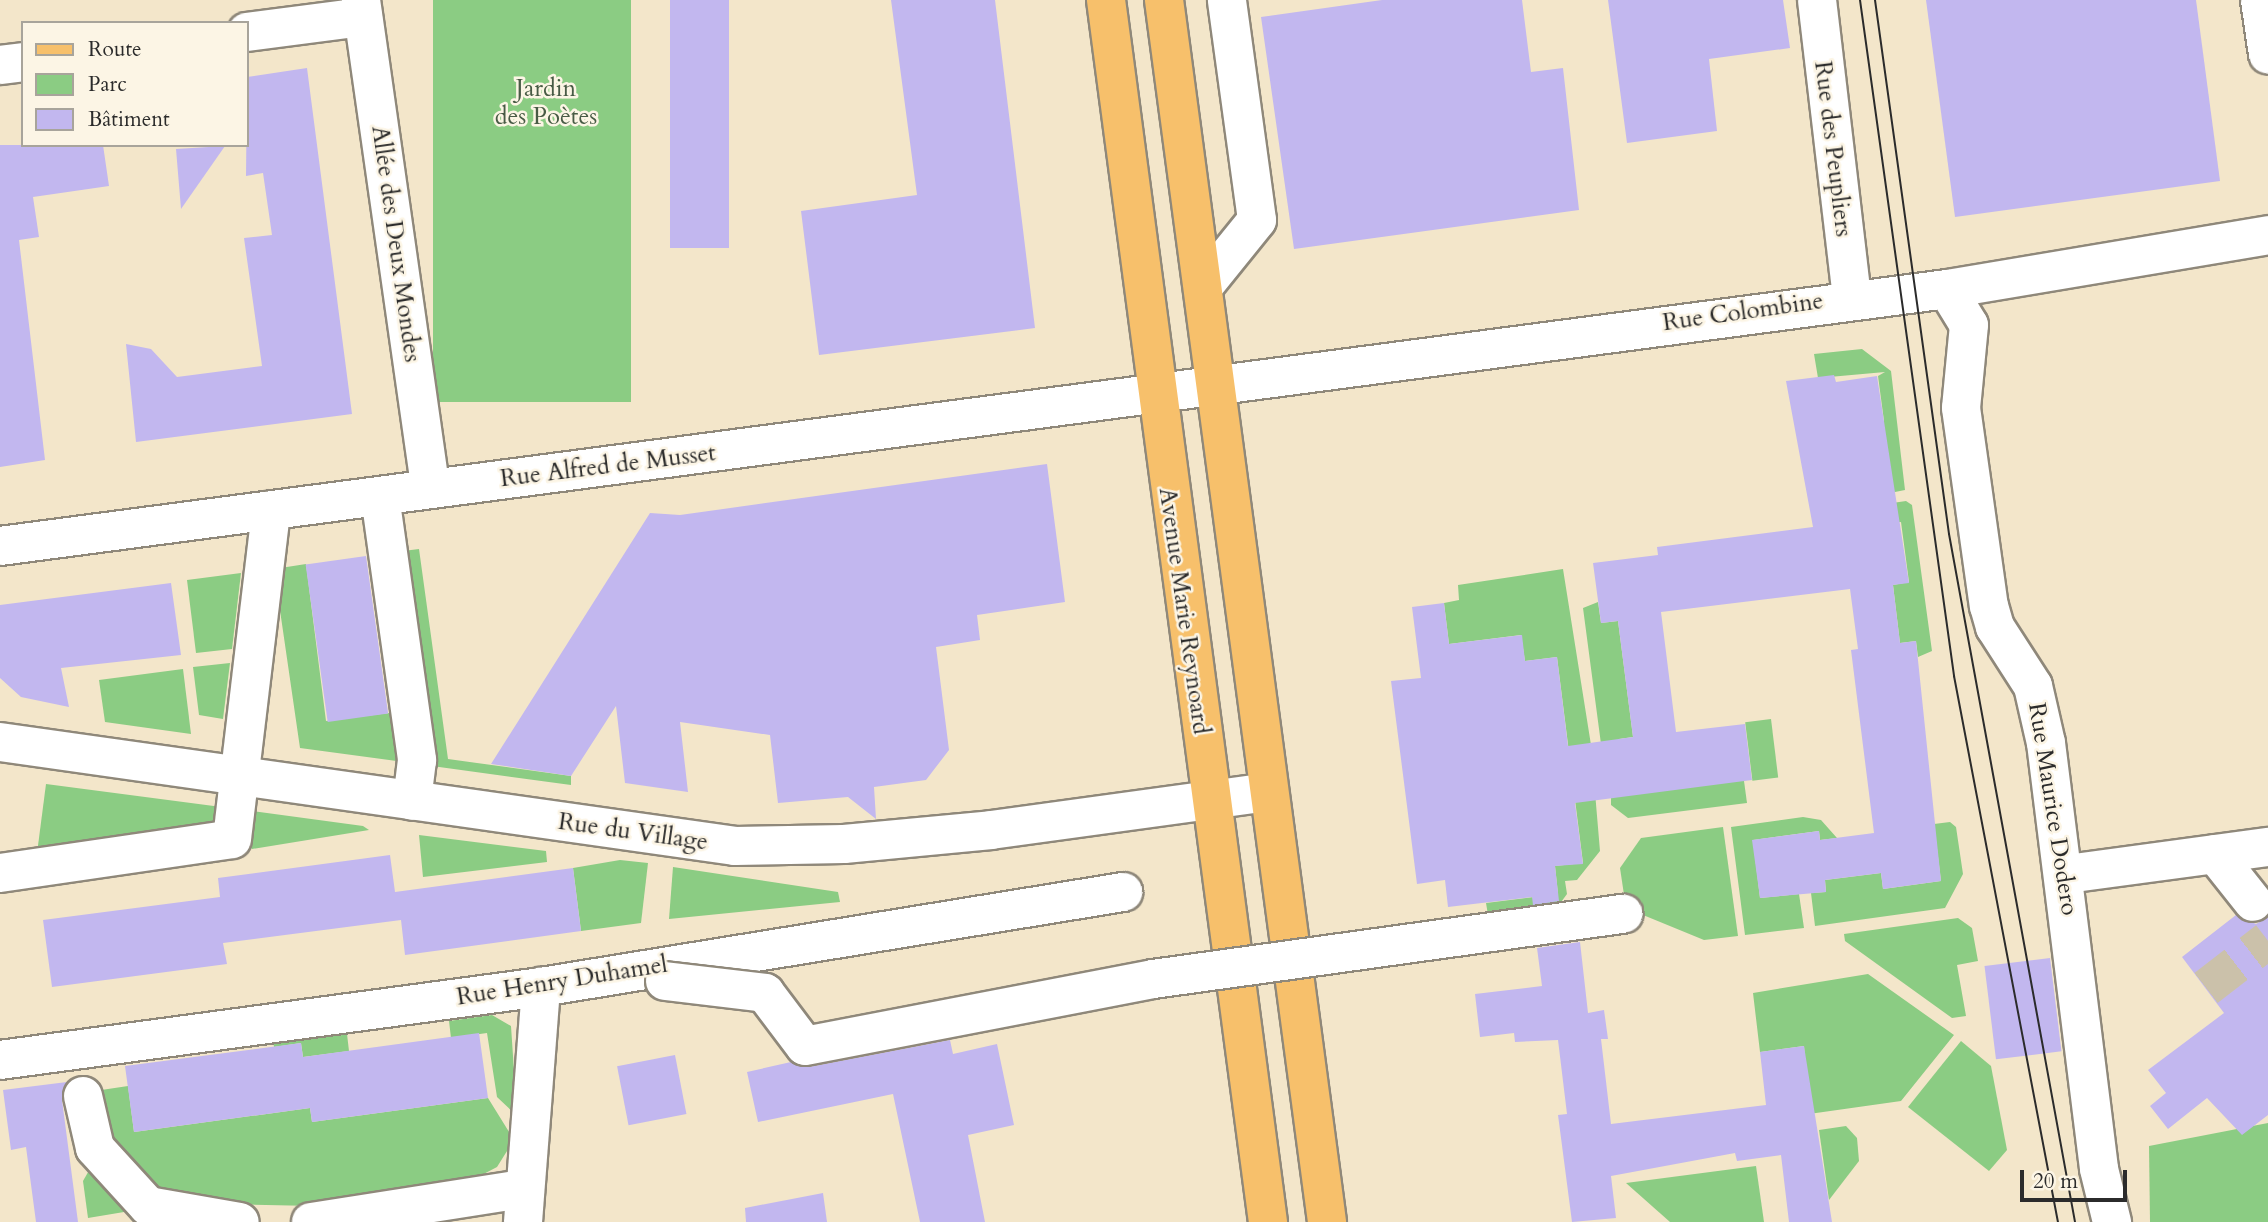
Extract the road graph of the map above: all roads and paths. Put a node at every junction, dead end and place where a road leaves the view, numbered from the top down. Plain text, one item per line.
1 (1105, 0) edge
2 (1164, 0) edge
3 (1227, 0) edge
4 (1817, 0) edge
5 (2260, 0) edge
6 (362, 9) edge
7 (248, 32) edge
8 (2268, 54) edge
9 (21, 62) edge
10 (0, 65) edge
11 (2268, 235) edge
12 (1203, 287) junction
13 (1947, 289) junction
14 (1852, 297) junction
15 (1216, 386) junction
16 (1154, 394) junction
17 (431, 489) junction
18 (380, 496) junction
19 (271, 510) junction
20 (0, 546) edge
21 (0, 742) edge
22 (240, 777) junction
23 (1268, 792) junction
24 (412, 801) junction
25 (1210, 801) junction
26 (2268, 847) edge
27 (2215, 854) junction
28 (0, 873) edge
29 (2067, 874) junction
30 (1122, 892) dead end
31 (2256, 892) edge
32 (1624, 914) dead end
33 (658, 974) junction
34 (541, 987) junction
35 (0, 1060) edge
36 (83, 1096) dead end
37 (523, 1205) edge
38 (240, 1222) edge
39 (311, 1222) edge
40 (1268, 1222) edge
41 (1327, 1222) edge
42 (2112, 1222) edge

1 - 16 main road, Avenue Marie Reynoard
2 - 12 main road
3 - 12 street
4 - 14 street, Rue des Peupliers
5 - 8 street
6 - 7 street
6 - 17 street, Allée des Deux Mondes
9 - 10 street
11 - 13 street, Rue Colombine
12 - 15 main road
13 - 14 street, Rue Colombine
13 - 29 street, Rue Maurice Dodero
14 - 15 street, Rue Colombine
15 - 16 street, Rue Alfred de Musset
15 - 23 main road
16 - 17 street, Rue Alfred de Musset
16 - 25 main road, Avenue Marie Reynoard
17 - 18 street, Rue Alfred de Musset
18 - 19 street, Rue Alfred de Musset
18 - 24 street
19 - 20 street, Rue Alfred de Musset
19 - 22 street
21 - 22 street, Rue du Village
22 - 24 street, Rue du Village
22 - 28 street
23 - 25 street, Rue du Village
23 - 41 main road
24 - 25 street, Rue du Village
25 - 40 main road, Avenue Marie Reynoard
26 - 27 street
27 - 29 street
27 - 31 street
29 - 42 street, Rue Maurice Dodero
30 - 33 street, Rue Henry Duhamel
32 - 33 street, bridge
33 - 34 street, Rue Henry Duhamel
34 - 35 street, Rue Henry Duhamel
34 - 37 street
36 - 38 street
37 - 39 street

